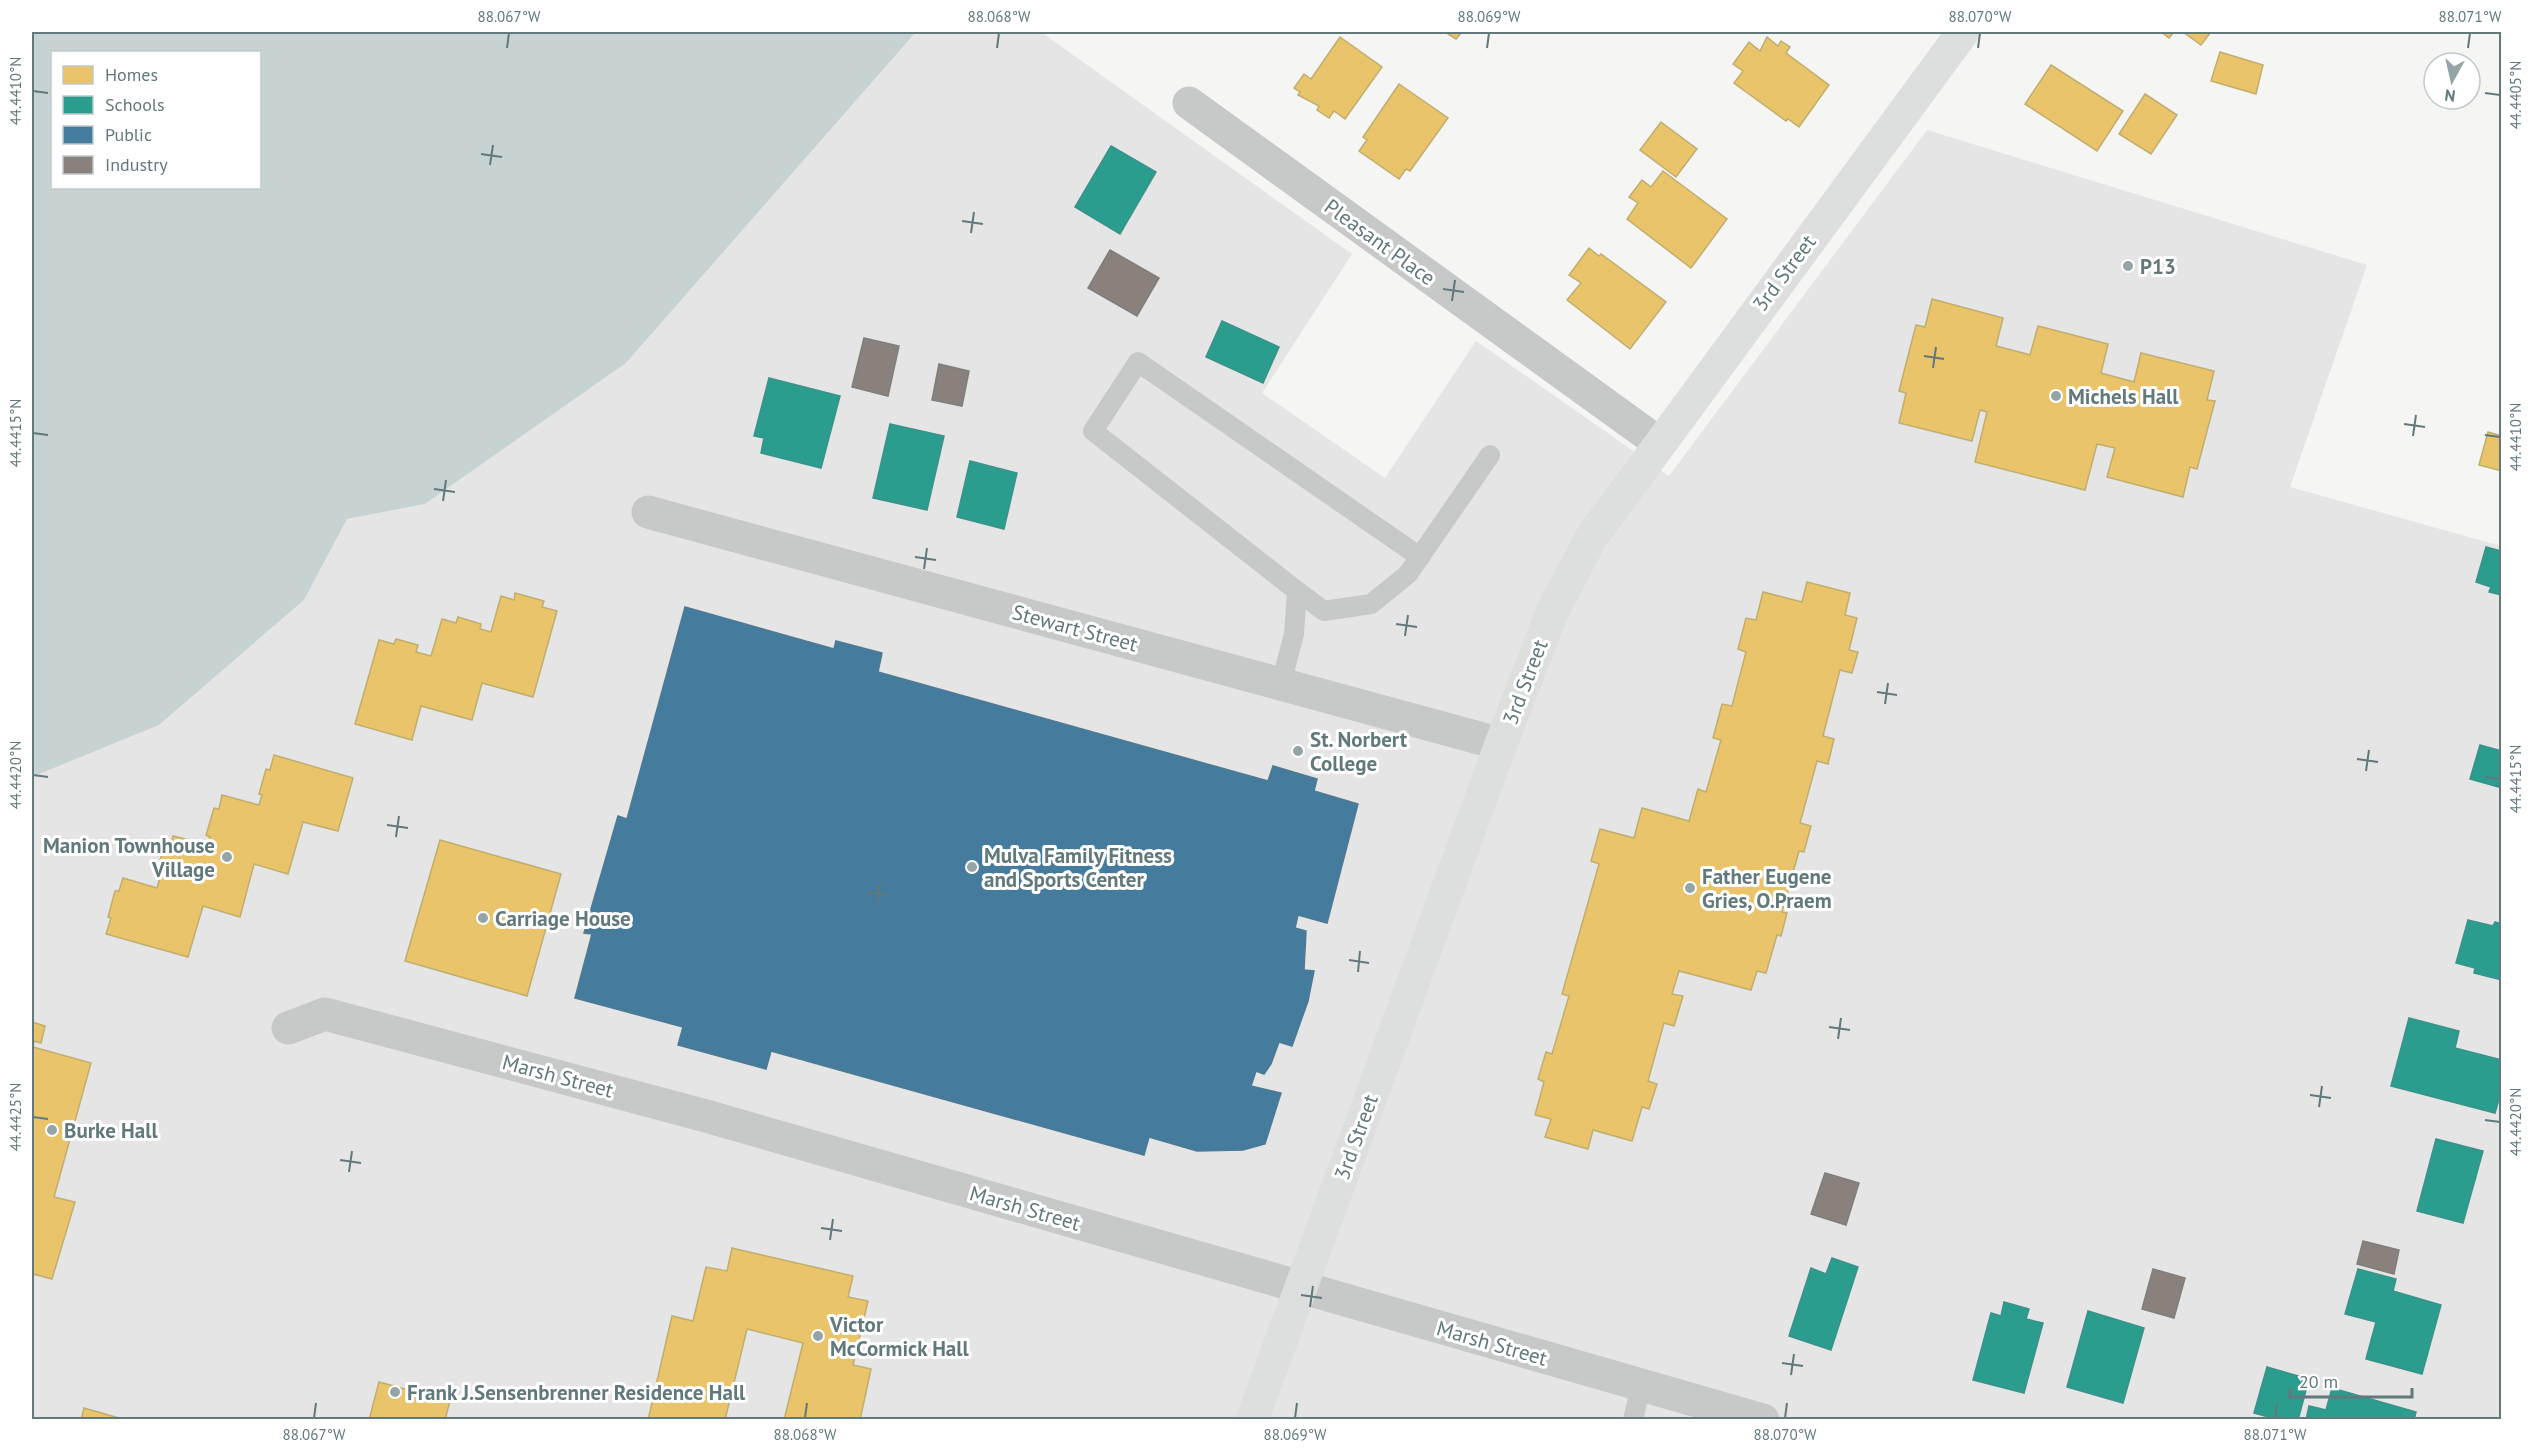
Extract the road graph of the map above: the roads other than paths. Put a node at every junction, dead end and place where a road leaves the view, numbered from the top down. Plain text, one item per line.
1 (1963, 32) edge
2 (1189, 103) dead end
3 (1659, 443) junction
4 (1491, 455) dead end
5 (648, 512) dead end
6 (1420, 556) junction
7 (1297, 591) junction
8 (1281, 684) junction
9 (1501, 744) junction
10 (288, 1028) dead end
11 (1301, 1287) junction
12 (1641, 1385) junction
13 (1252, 1419) edge
14 (1633, 1419) edge
15 (1763, 1419) edge

1 - 3 main road, 3rd Street
2 - 3 street, Pleasant Place
3 - 9 main road, 3rd Street
4 - 6 lane
5 - 8 street, Stewart Street
6 - 7 lane
6 - 7 lane
7 - 8 lane
8 - 9 street, Stewart Street
9 - 11 main road, 3rd Street
10 - 11 street, Marsh Street
11 - 12 street, Marsh Street
11 - 13 main road, 3rd Street
12 - 14 lane
12 - 15 street, Marsh Street

